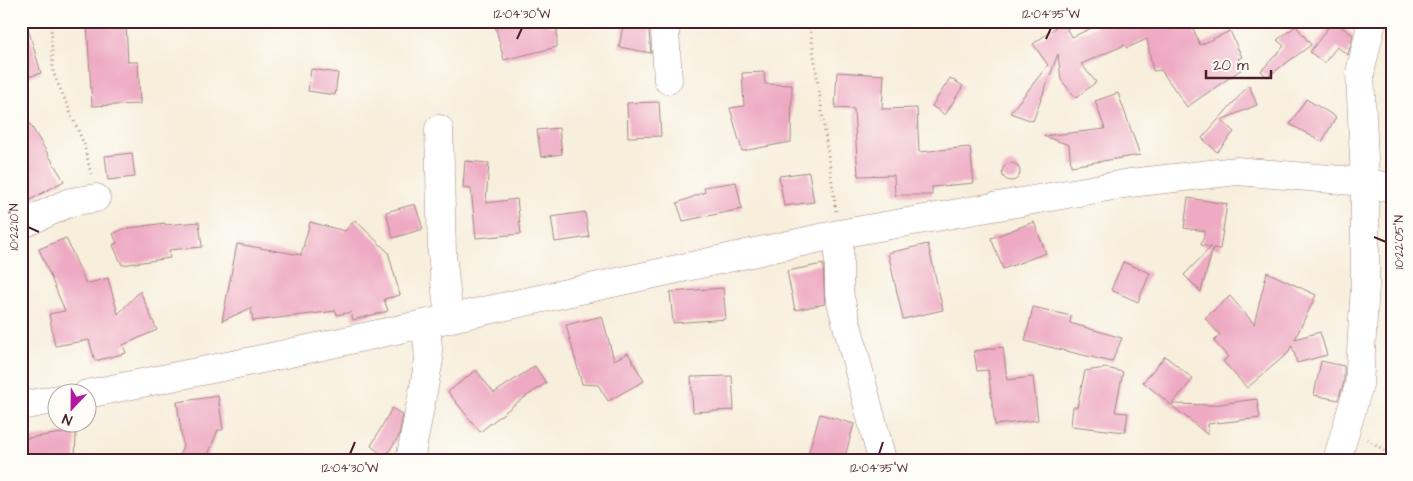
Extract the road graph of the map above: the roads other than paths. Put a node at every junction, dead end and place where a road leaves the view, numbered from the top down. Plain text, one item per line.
1 (668, 21) edge
2 (1372, 21) edge
3 (668, 80) dead end
4 (439, 129) dead end
5 (1365, 182) junction
6 (1392, 188) edge
7 (96, 198) road end
8 (21, 226) edge
9 (839, 234) junction
10 (438, 321) junction
11 (98, 392) edge
12 (48, 401) edge
13 (21, 406) edge
14 (410, 460) edge
15 (882, 460) edge
16 (1336, 460) edge

1 - 3 street
2 - 5 street
4 - 10 street
5 - 6 street
5 - 9 street
5 - 16 street
7 - 8 street
9 - 10 street
9 - 15 street
10 - 11 street
10 - 14 street
12 - 13 street

